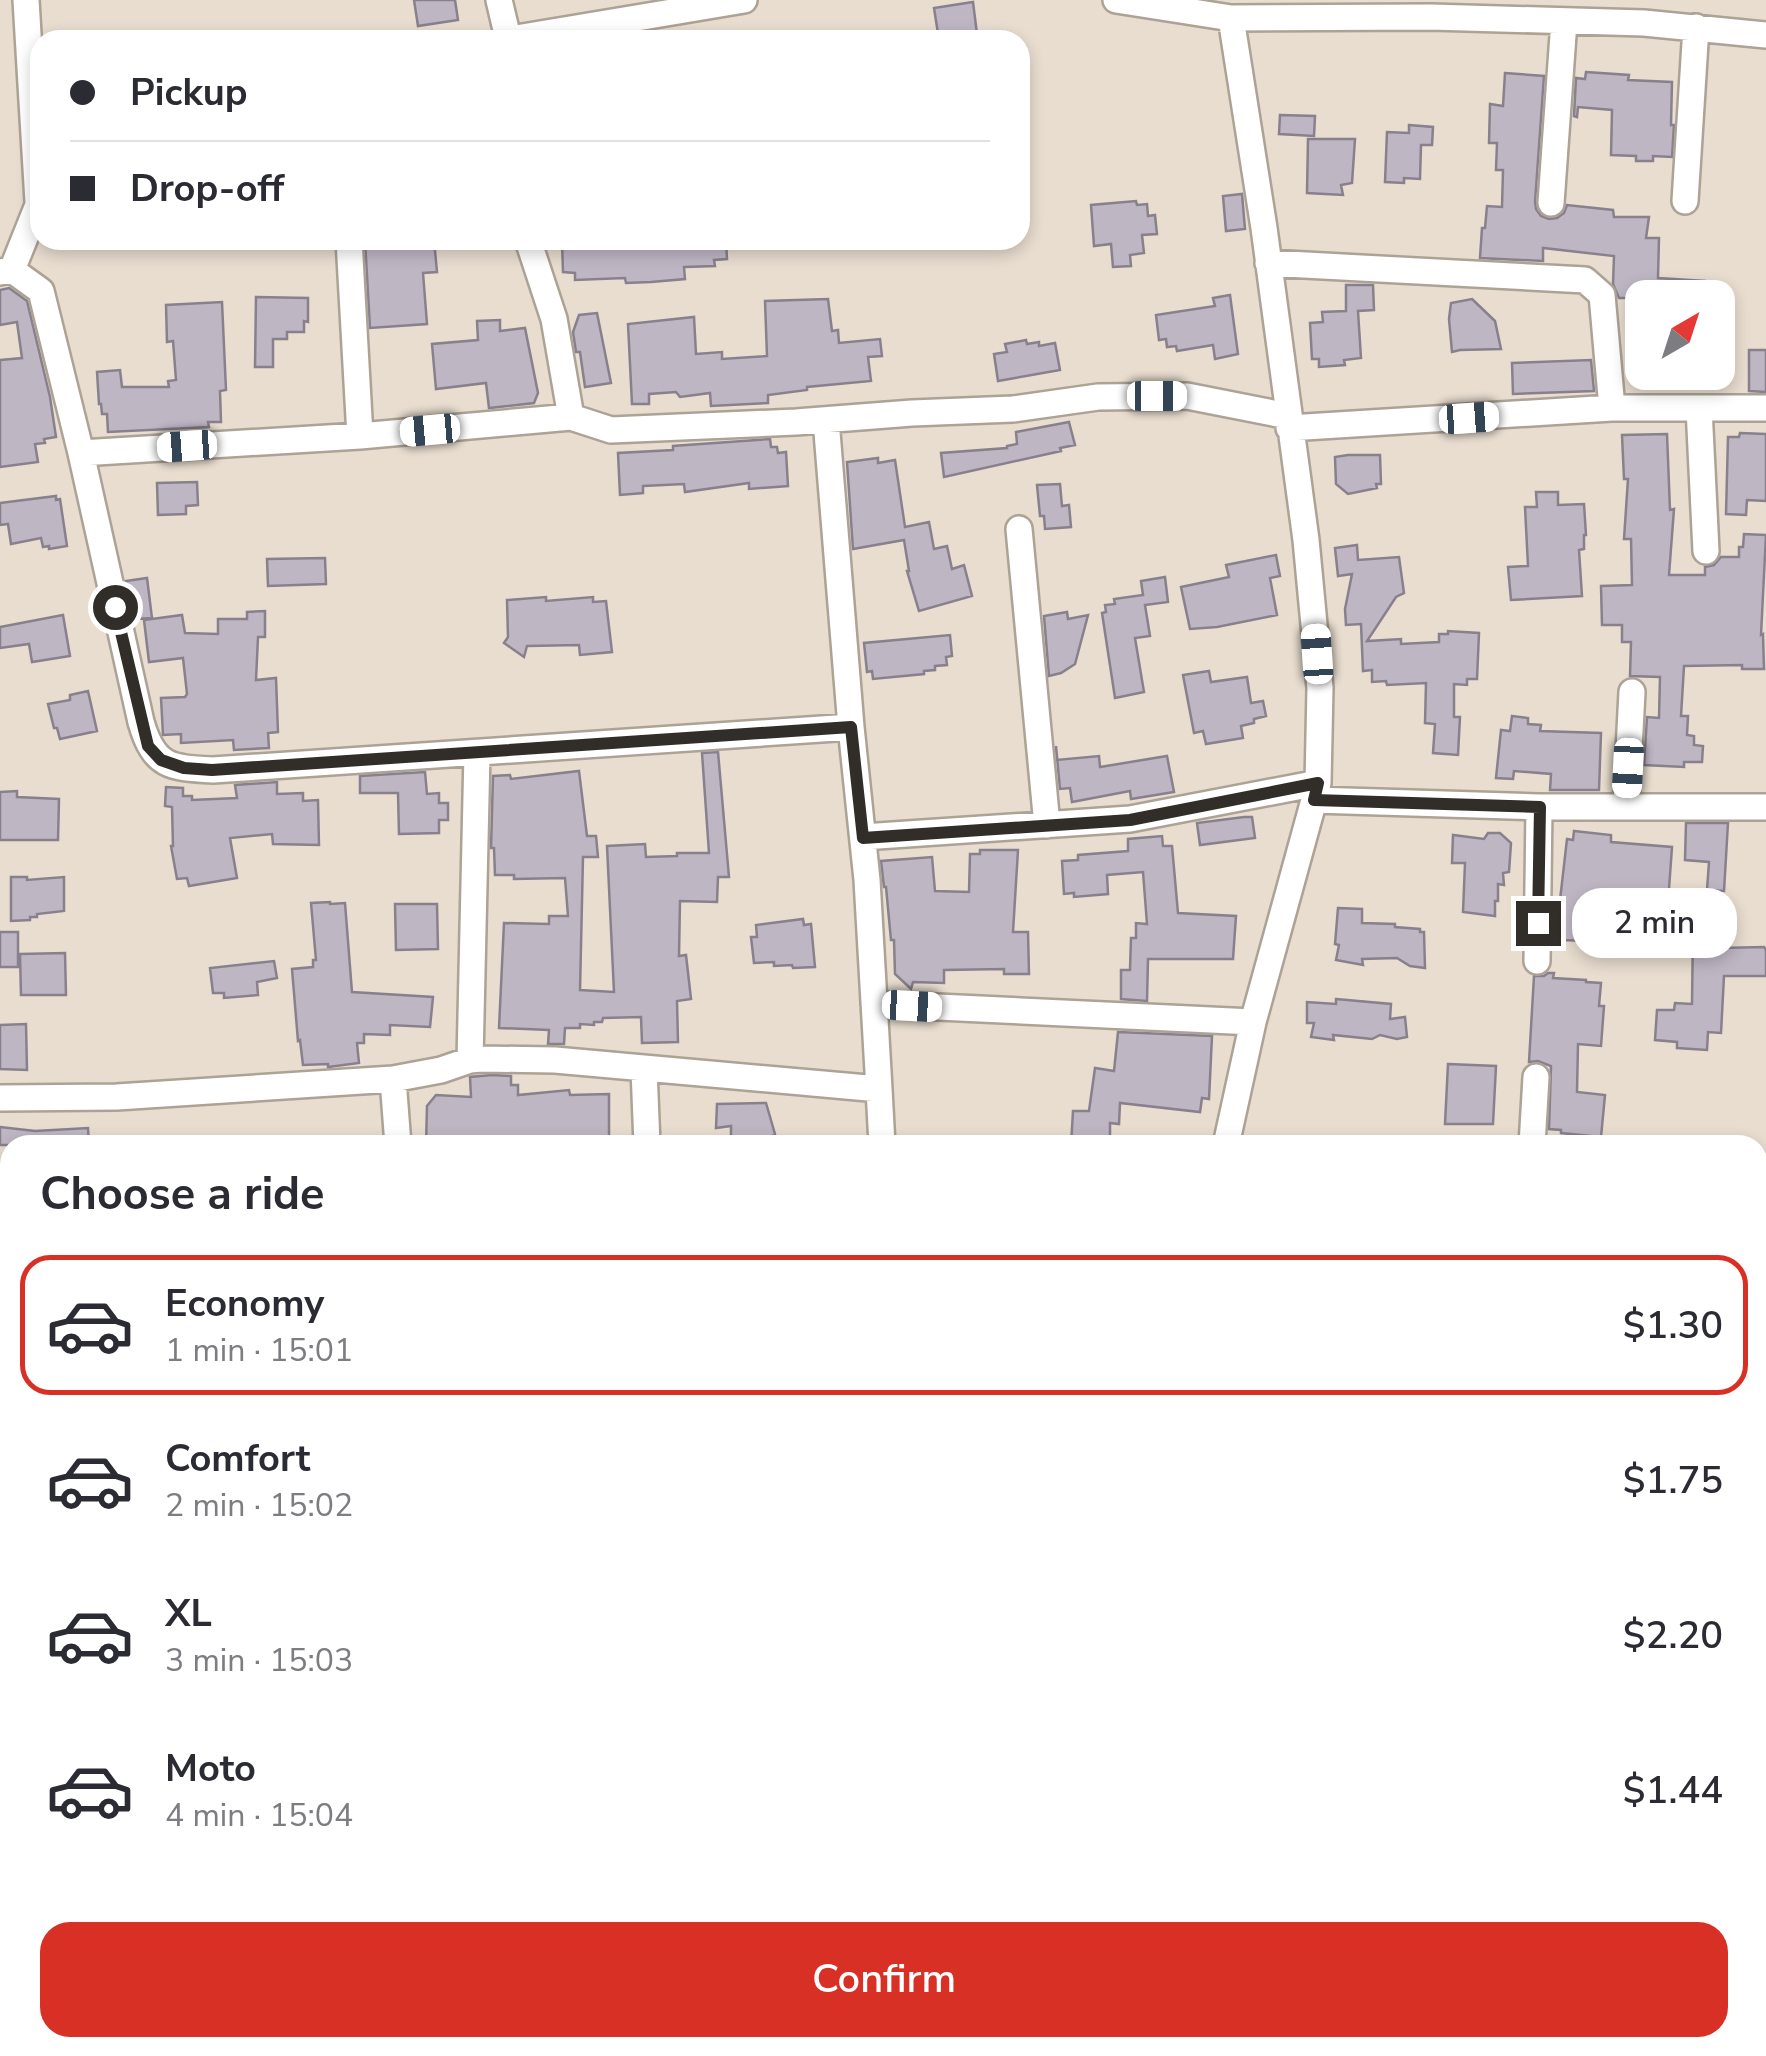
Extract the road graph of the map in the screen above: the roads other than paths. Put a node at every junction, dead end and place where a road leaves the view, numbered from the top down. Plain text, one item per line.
1 (26, 0) edge
2 (499, 0) edge
3 (744, 0) edge
4 (1121, 0) edge
5 (1344, 9) edge
6 (1231, 18) junction
7 (1564, 21) junction
8 (1696, 28) junction
9 (504, 30) edge
10 (561, 30) edge
11 (1766, 35) edge
12 (30, 62) edge
13 (1685, 201) dead end
14 (1552, 203) dead end
15 (30, 228) edge
16 (350, 250) edge
17 (531, 250) edge
18 (1268, 262) junction
19 (6, 271) edge
20 (1612, 408) junction
21 (1698, 408) junction
22 (1766, 408) edge
23 (571, 417) junction
24 (826, 420) junction
25 (1289, 422) junction
26 (360, 436) junction
27 (81, 454) junction
28 (1020, 528) dead end
29 (1706, 551) dead end
30 (1632, 692) dead end
31 (851, 727) junction
32 (478, 753) junction
33 (1316, 792) junction
34 (1540, 807) junction
35 (1626, 807) junction
36 (1766, 807) edge
37 (1047, 825) junction
38 (863, 838) junction
39 (1537, 962) dead end
40 (874, 1004) junction
41 (1253, 1022) junction
42 (470, 1060) junction
43 (644, 1069) junction
44 (1536, 1077) dead end
45 (393, 1079) junction
46 (880, 1089) junction
47 (0, 1098) edge
48 (397, 1135) edge
49 (647, 1135) edge
50 (882, 1135) edge
51 (1228, 1135) edge
52 (1533, 1135) edge

1 - 12 street
2 - 9 street
3 - 10 street
4 - 6 street
5 - 6 street
5 - 7 street
6 - 18 street
7 - 8 street
7 - 14 street
8 - 11 street
8 - 13 street
15 - 19 street
16 - 26 street
17 - 23 street
18 - 20 street
18 - 25 street
19 - 27 street
20 - 21 street
20 - 25 street
21 - 22 street
21 - 29 street
23 - 24 street
23 - 26 street
24 - 25 street
24 - 31 street
25 - 33 street
26 - 27 street
27 - 32 street
28 - 37 street
30 - 35 street
31 - 32 street
31 - 38 street
32 - 42 street
33 - 34 street
33 - 37 street
33 - 41 street
34 - 35 street
34 - 39 street
35 - 36 street
37 - 38 street
38 - 40 street
40 - 41 street
40 - 46 street
41 - 51 street
42 - 43 street
42 - 45 street
43 - 46 street
43 - 49 street
44 - 52 street
45 - 47 street
45 - 48 street
46 - 50 street

